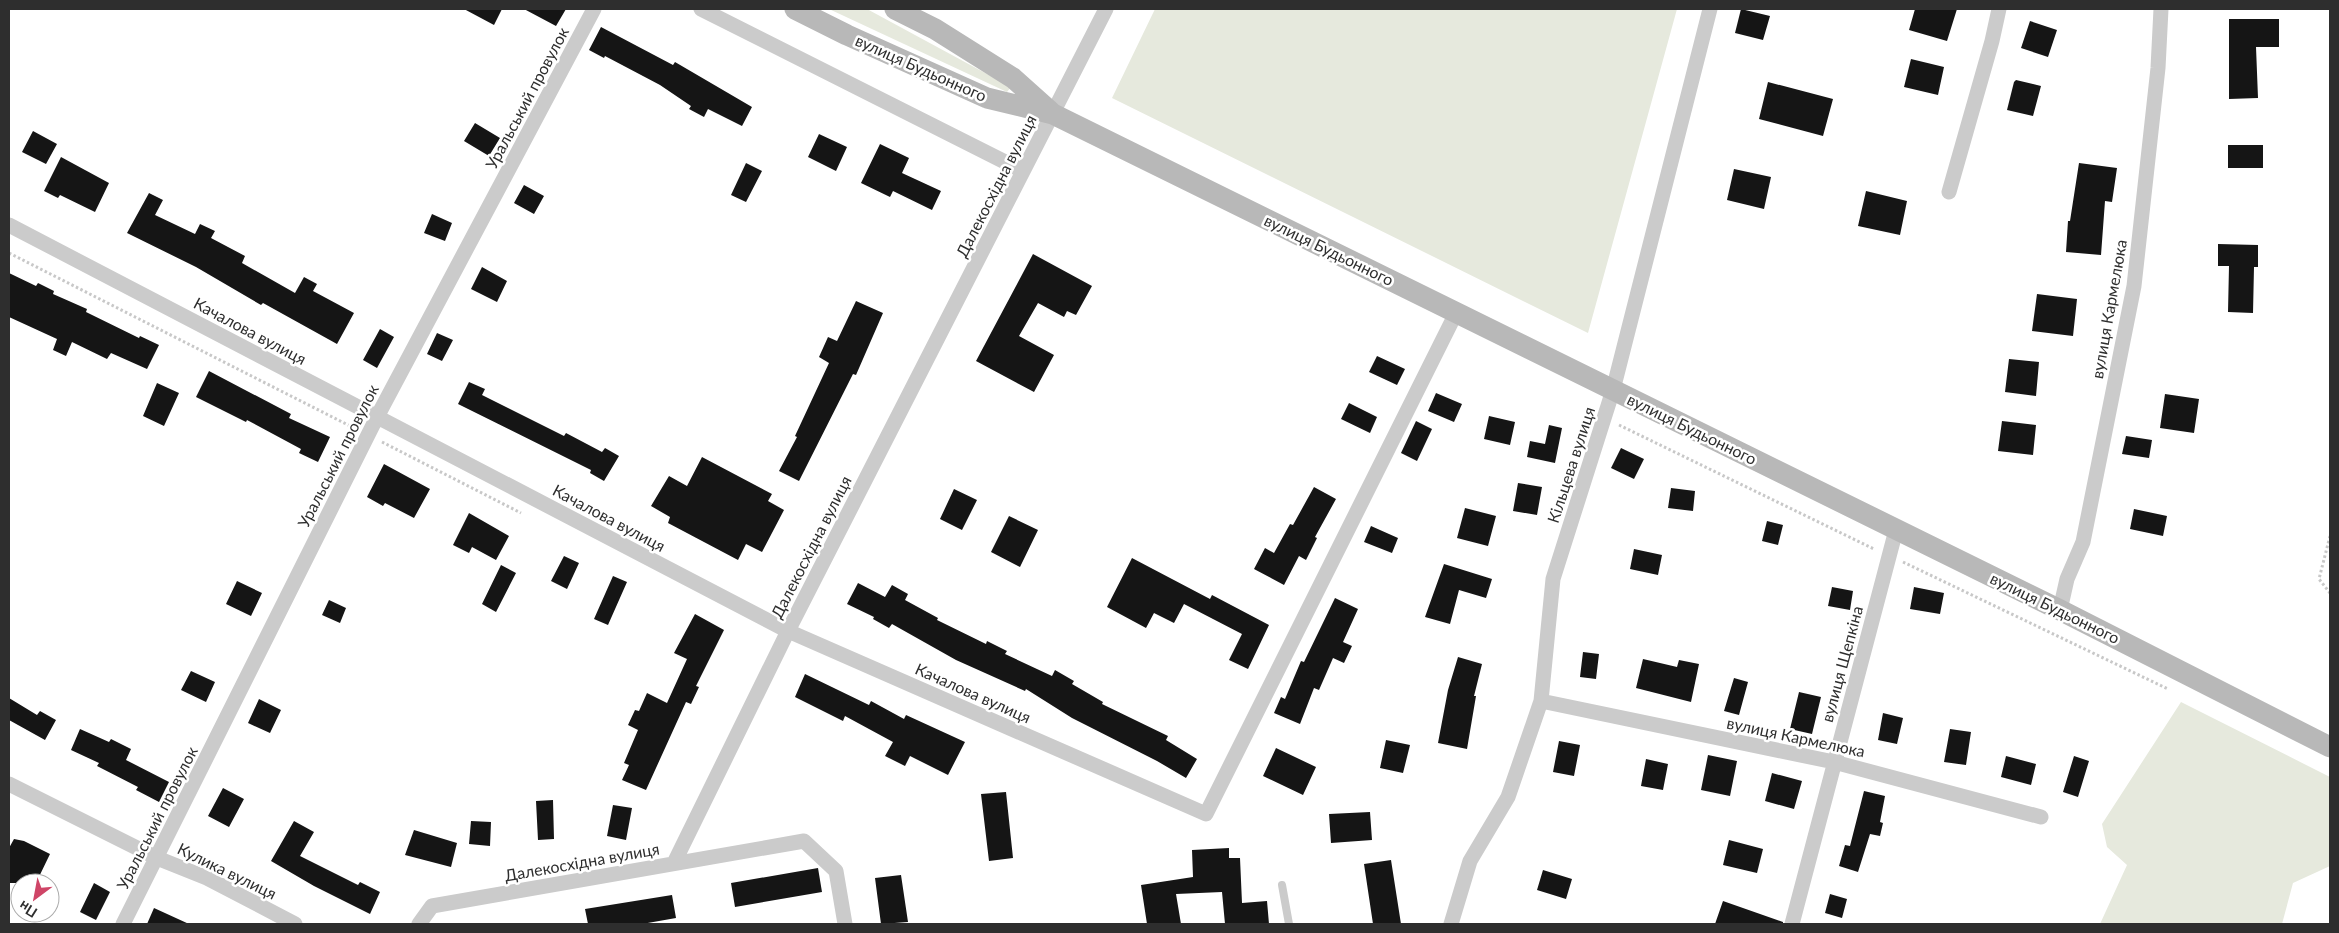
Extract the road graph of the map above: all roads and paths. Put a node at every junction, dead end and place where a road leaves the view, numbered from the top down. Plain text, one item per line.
1 (594, 9) edge
2 (701, 9) edge
3 (794, 9) edge
4 (895, 9) edge
5 (1106, 9) edge
6 (1710, 9) edge
7 (1999, 9) edge
8 (2161, 9) edge
9 (1053, 114) junction
10 (1023, 171) junction
11 (1949, 192) dead end
12 (9, 225) edge
13 (9, 254) edge
14 (1456, 313) junction
15 (1613, 390) junction
16 (377, 417) junction
17 (1604, 418) junction
18 (368, 435) junction
19 (1896, 530) junction
20 (2330, 536) edge
21 (1889, 556) junction
22 (2330, 594) edge
23 (2060, 610) junction
24 (788, 631) junction
25 (2175, 692) dead end
26 (1541, 701) junction
27 (2330, 747) edge
28 (1834, 762) junction
29 (9, 784) edge
30 (2041, 816) dead end
31 (157, 858) junction
32 (674, 863) junction
33 (1282, 885) dead end
34 (122, 924) edge
35 (295, 924) edge
36 (419, 924) edge
37 (846, 924) edge
38 (1289, 924) edge
39 (1451, 924) edge
40 (1792, 924) edge

1 - 16 street, Уральський провулок
2 - 10 street
3 - 9 main road, вулиця Будьонного
4 - 9 main road, вулиця Будьонного
5 - 9 street, Далекосхідна вулиця
6 - 15 street, Кільцева вулиця
7 - 11 street
8 - 23 street, вулиця Кармелюка
9 - 10 street, Далекосхідна вулиця
9 - 14 main road, вулиця Будьонного
10 - 24 street, Далекосхідна вулиця
12 - 16 street, Качалова вулиця
13 - 18 path
14 - 15 main road, вулиця Будьонного
14 - 24 street, Качалова вулиця
15 - 17 street, Кільцева вулиця
15 - 19 main road, вулиця Будьонного
16 - 18 street, Уральський провулок
16 - 24 street, Качалова вулиця
17 - 21 path
17 - 26 street, Кільцева вулиця
18 - 31 street, Уральський провулок
19 - 21 street, вулиця Щепкіна
19 - 23 main road, вулиця Будьонного
20 - 22 path
21 - 25 path
21 - 28 street, вулиця Щепкіна
23 - 27 main road, вулиця Будьонного
24 - 32 street, Далекосхідна вулиця
26 - 28 street, вулиця Кармелюка
26 - 39 street, Кільцева вулиця
28 - 30 street, вулиця Кармелюка
28 - 40 street, вулиця Щепкіна
29 - 31 street, Кулика вулиця
31 - 34 street, Уральський провулок
31 - 35 street, Кулика вулиця
32 - 36 street, Далекосхідна вулиця
32 - 37 street
33 - 38 lane

